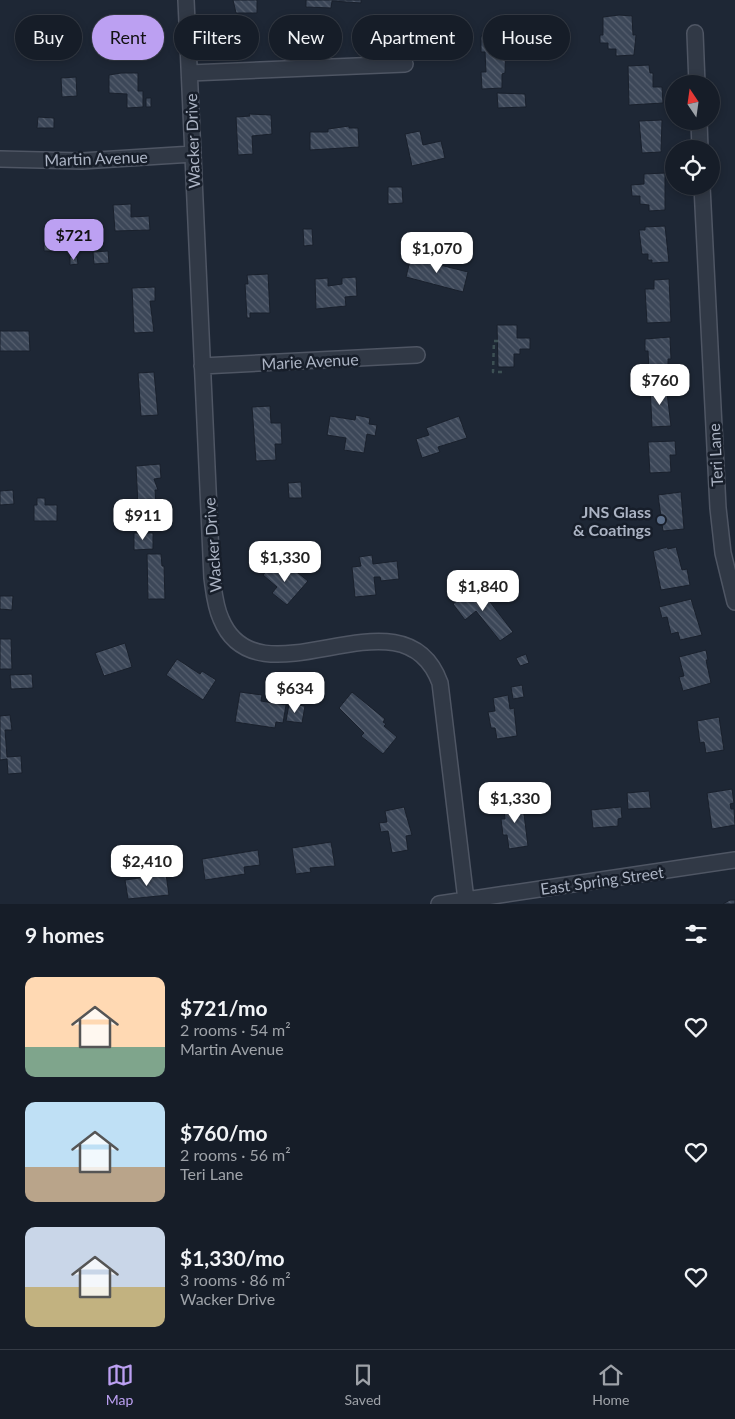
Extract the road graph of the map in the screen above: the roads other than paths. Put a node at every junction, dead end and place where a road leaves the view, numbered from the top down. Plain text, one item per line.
1 (186, 0) edge
2 (695, 33) dead end
3 (405, 64) dead end
4 (190, 73) junction
5 (697, 75) edge
6 (192, 154) junction
7 (0, 159) edge
8 (702, 195) edge
9 (417, 355) dead end
10 (202, 366) junction
11 (735, 602) edge
12 (735, 860) edge
13 (466, 900) junction
14 (439, 904) edge

1 - 4 street, Wacker Drive
2 - 5 street
3 - 4 street
4 - 6 street, Wacker Drive
6 - 7 street, Martin Avenue
6 - 10 street, Wacker Drive
8 - 11 street, Teri Lane
9 - 10 street, Marie Avenue
10 - 13 street, Wacker Drive
12 - 13 street, East Spring Street
13 - 14 street, East Spring Street

